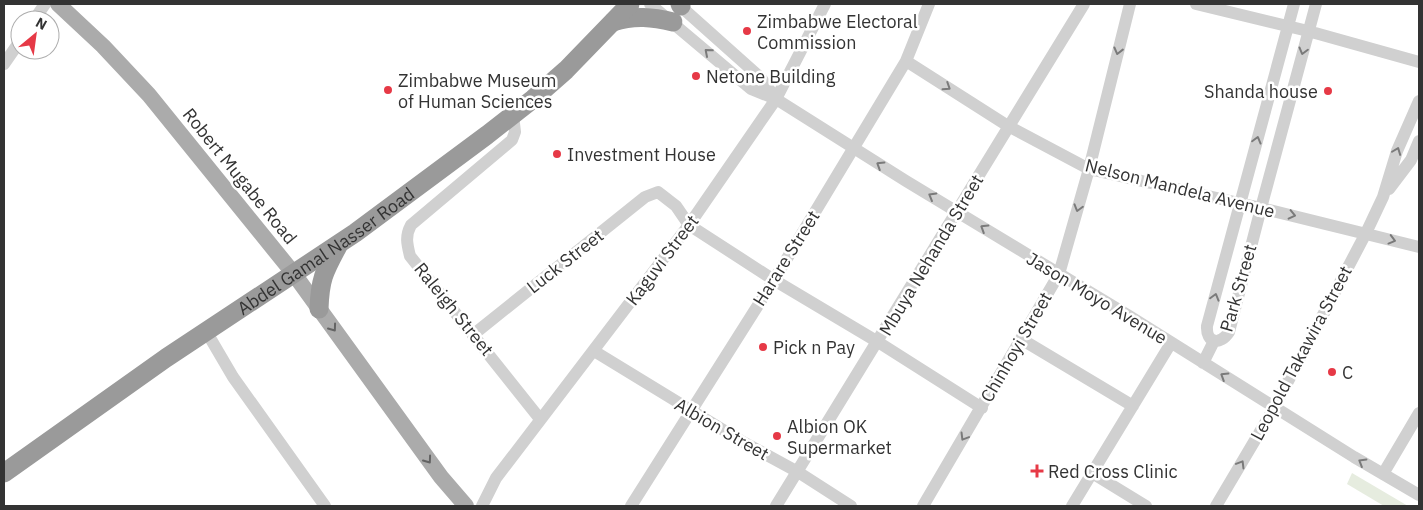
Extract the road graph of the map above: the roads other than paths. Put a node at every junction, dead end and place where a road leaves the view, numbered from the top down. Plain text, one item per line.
1 (58, 4) edge
2 (630, 4) edge
3 (650, 4) edge
4 (826, 4) edge
5 (929, 4) edge
6 (1084, 4) edge
7 (1130, 4) edge
8 (1196, 4) edge
9 (1294, 4) edge
10 (1316, 4) edge
11 (1218, 6) edge
12 (678, 9) edge
13 (608, 20) edge
14 (1287, 26) junction
15 (1308, 32) junction
16 (906, 61) junction
17 (1419, 62) edge
18 (776, 99) junction
19 (1419, 101) edge
20 (512, 115) junction
21 (1008, 126) junction
22 (1419, 141) edge
23 (854, 148) junction
24 (1089, 169) junction
25 (1383, 197) junction
26 (1241, 203) junction
27 (1261, 208) junction
28 (958, 212) junction
29 (689, 225) junction
30 (1366, 233) junction
31 (340, 243) junction
32 (1419, 247) edge
33 (294, 274) junction
34 (1059, 274) junction
35 (774, 280) junction
36 (319, 309) junction
37 (206, 331) junction
38 (474, 334) junction
39 (1021, 339) junction
40 (1214, 341) junction
41 (878, 342) junction
42 (1171, 343) junction
43 (594, 351) junction
44 (1203, 363) junction
45 (1133, 406) junction
46 (982, 408) junction
47 (1274, 408) junction
48 (690, 410) junction
49 (1419, 414) edge
50 (540, 419) junction
51 (798, 472) junction
52 (4, 473) edge
53 (1092, 473) junction
54 (1383, 474) junction
55 (1419, 495) edge
56 (325, 506) edge
57 (466, 506) edge
58 (482, 506) edge
59 (631, 506) edge
60 (776, 506) edge
61 (851, 506) edge
62 (923, 506) edge
63 (1072, 506) edge
64 (1146, 506) edge
65 (1216, 506) edge

1 - 33 main road, Robert Mugabe Road
2 - 13 highway, Abdel Gamal Nasser Road
3 - 12 street, Jason Moyo Avenue
4 - 18 street, Kaguvi Street
5 - 16 street, Harare Street
6 - 21 street, Mbuya Nehanda Street
7 -> 24 street, Chinhoyi Street
8 - 11 street
9 - 14 street, Park Street
10 - 15 street, Park Street
11 - 14 street
12 - 13 highway
12 - 18 street, Jason Moyo Avenue
13 - 20 highway, Abdel Gamal Nasser Road
14 - 15 street
26 -> 14 street, Park Street
15 - 17 street
15 -> 27 street, Park Street
16 -> 21 street, Nelson Mandela Avenue
16 - 23 street, Harare Street
18 - 23 street, Jason Moyo Avenue
18 - 29 street, Kaguvi Street
25 -> 19 street, Leopold Takawira Street
20 - 31 highway, Abdel Gamal Nasser Road
20 - 38 street, Raleigh Street
21 - 24 street, Nelson Mandela Avenue
21 - 28 street, Mbuya Nehanda Street
22 - 25 street, Leopold Takawira Street
28 -> 23 street, Jason Moyo Avenue
23 - 35 street, Harare Street
24 - 26 street, Nelson Mandela Avenue
24 -> 34 street, Chinhoyi Street
25 - 30 street, Leopold Takawira Street
26 - 27 street, Nelson Mandela Avenue
40 -> 26 street, Park Street
27 -> 30 street, Nelson Mandela Avenue
27 - 40 street, Park Street
34 -> 28 street, Jason Moyo Avenue
28 - 41 street, Mbuya Nehanda Street
29 - 35 street
29 - 38 street, Luck Street
29 - 43 street, Kaguvi Street
30 -> 32 street, Nelson Mandela Avenue
30 - 47 street, Leopold Takawira Street
31 - 33 highway, Abdel Gamal Nasser Road
31 - 36 highway
33 - 36 main road, Robert Mugabe Road
33 - 37 highway, Abdel Gamal Nasser Road
34 - 39 street, Chinhoyi Street
34 - 42 street, Jason Moyo Avenue
35 - 41 street
35 - 48 street, Harare Street
36 -> 57 main road, Robert Mugabe Road
37 - 52 highway, Abdel Gamal Nasser Road
37 - 56 street
38 - 50 street, Raleigh Street
39 - 45 street
39 - 46 street, Chinhoyi Street
40 - 44 street
41 - 46 street
41 - 51 street, Mbuya Nehanda Street
42 - 44 street, Jason Moyo Avenue
42 - 45 street
43 - 48 street, Albion Street
43 - 50 street, Kaguvi Street
47 -> 44 street, Jason Moyo Avenue
45 - 53 street
46 -> 62 street, Chinhoyi Street
54 -> 47 street, Jason Moyo Avenue
65 -> 47 street, Leopold Takawira Street
48 - 51 street, Albion Street
48 - 59 street, Harare Street
49 - 54 street
50 - 58 street, Kaguvi Street
51 - 60 street, Mbuya Nehanda Street
51 - 61 street, Albion Street
53 - 63 street
53 - 64 street
54 - 55 street, Jason Moyo Avenue

